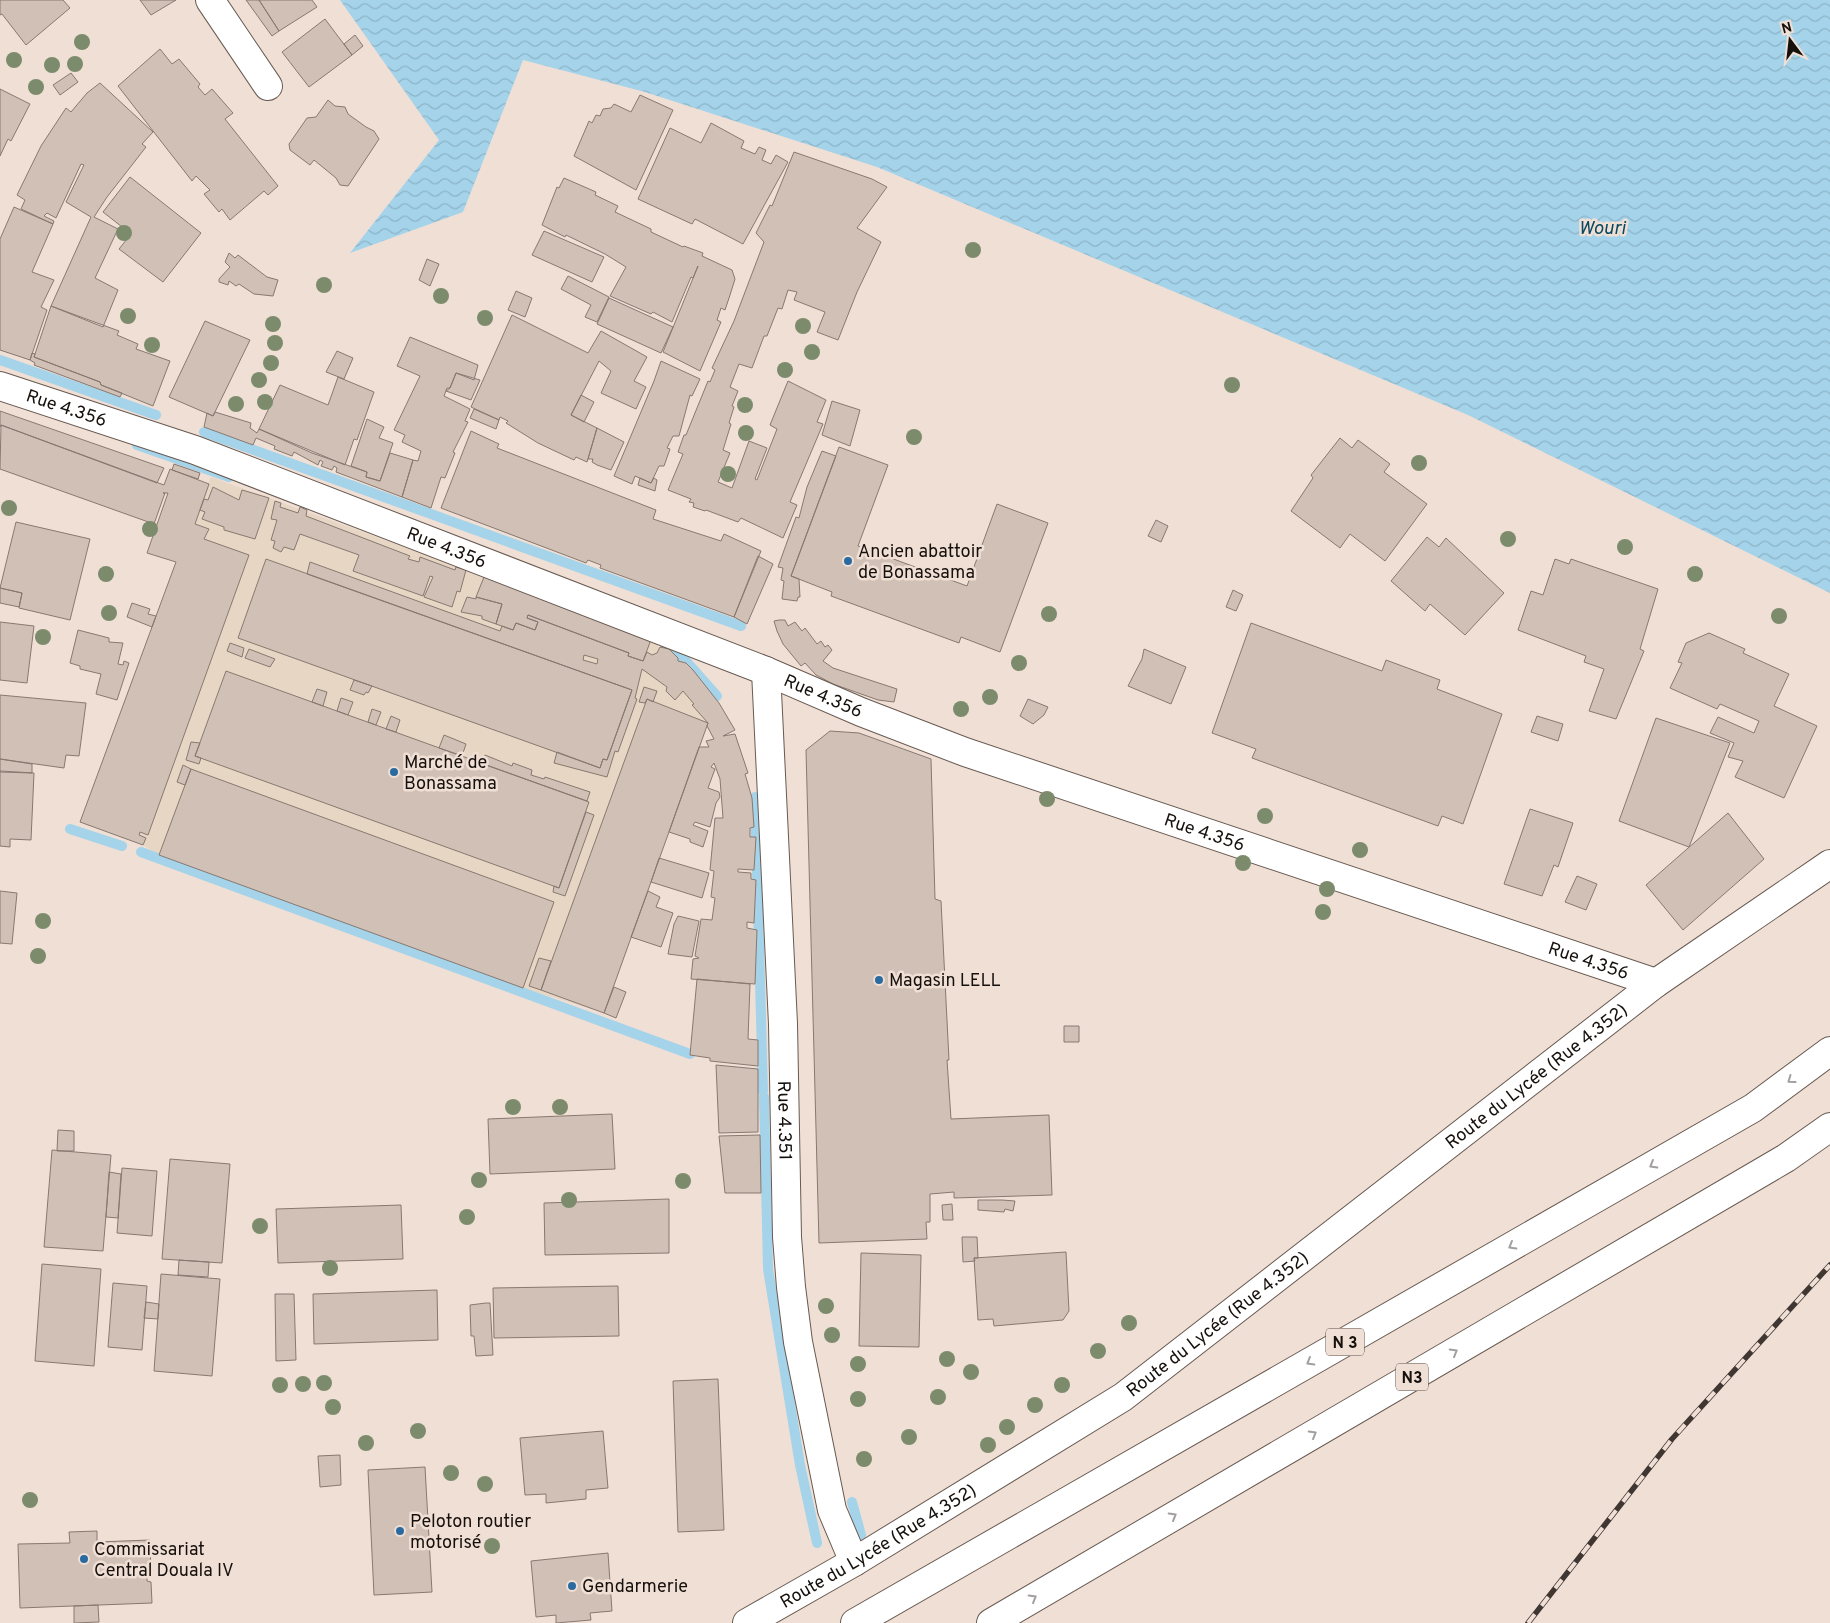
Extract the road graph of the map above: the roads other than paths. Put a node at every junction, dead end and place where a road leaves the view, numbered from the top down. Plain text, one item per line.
1 (210, 0) edge
2 (268, 86) dead end
3 (0, 386) edge
4 (766, 671) junction
5 (1830, 864) edge
6 (1656, 983) junction
7 (1830, 1051) edge
8 (1830, 1127) edge
9 (854, 1562) junction
10 (747, 1623) edge
11 (855, 1623) edge
12 (991, 1623) edge

1 - 2 main road
3 - 4 main road, Rue 4.356
4 - 6 main road, Rue 4.356
4 - 9 main road, Rue 4.351
5 - 6 main road, Route du Lycée (Rue 4.352)
6 - 9 main road, Route du Lycée (Rue 4.352)
7 -> 11 main road, N 3
12 -> 8 main road, N3
9 - 10 main road, Route du Lycée (Rue 4.352)

